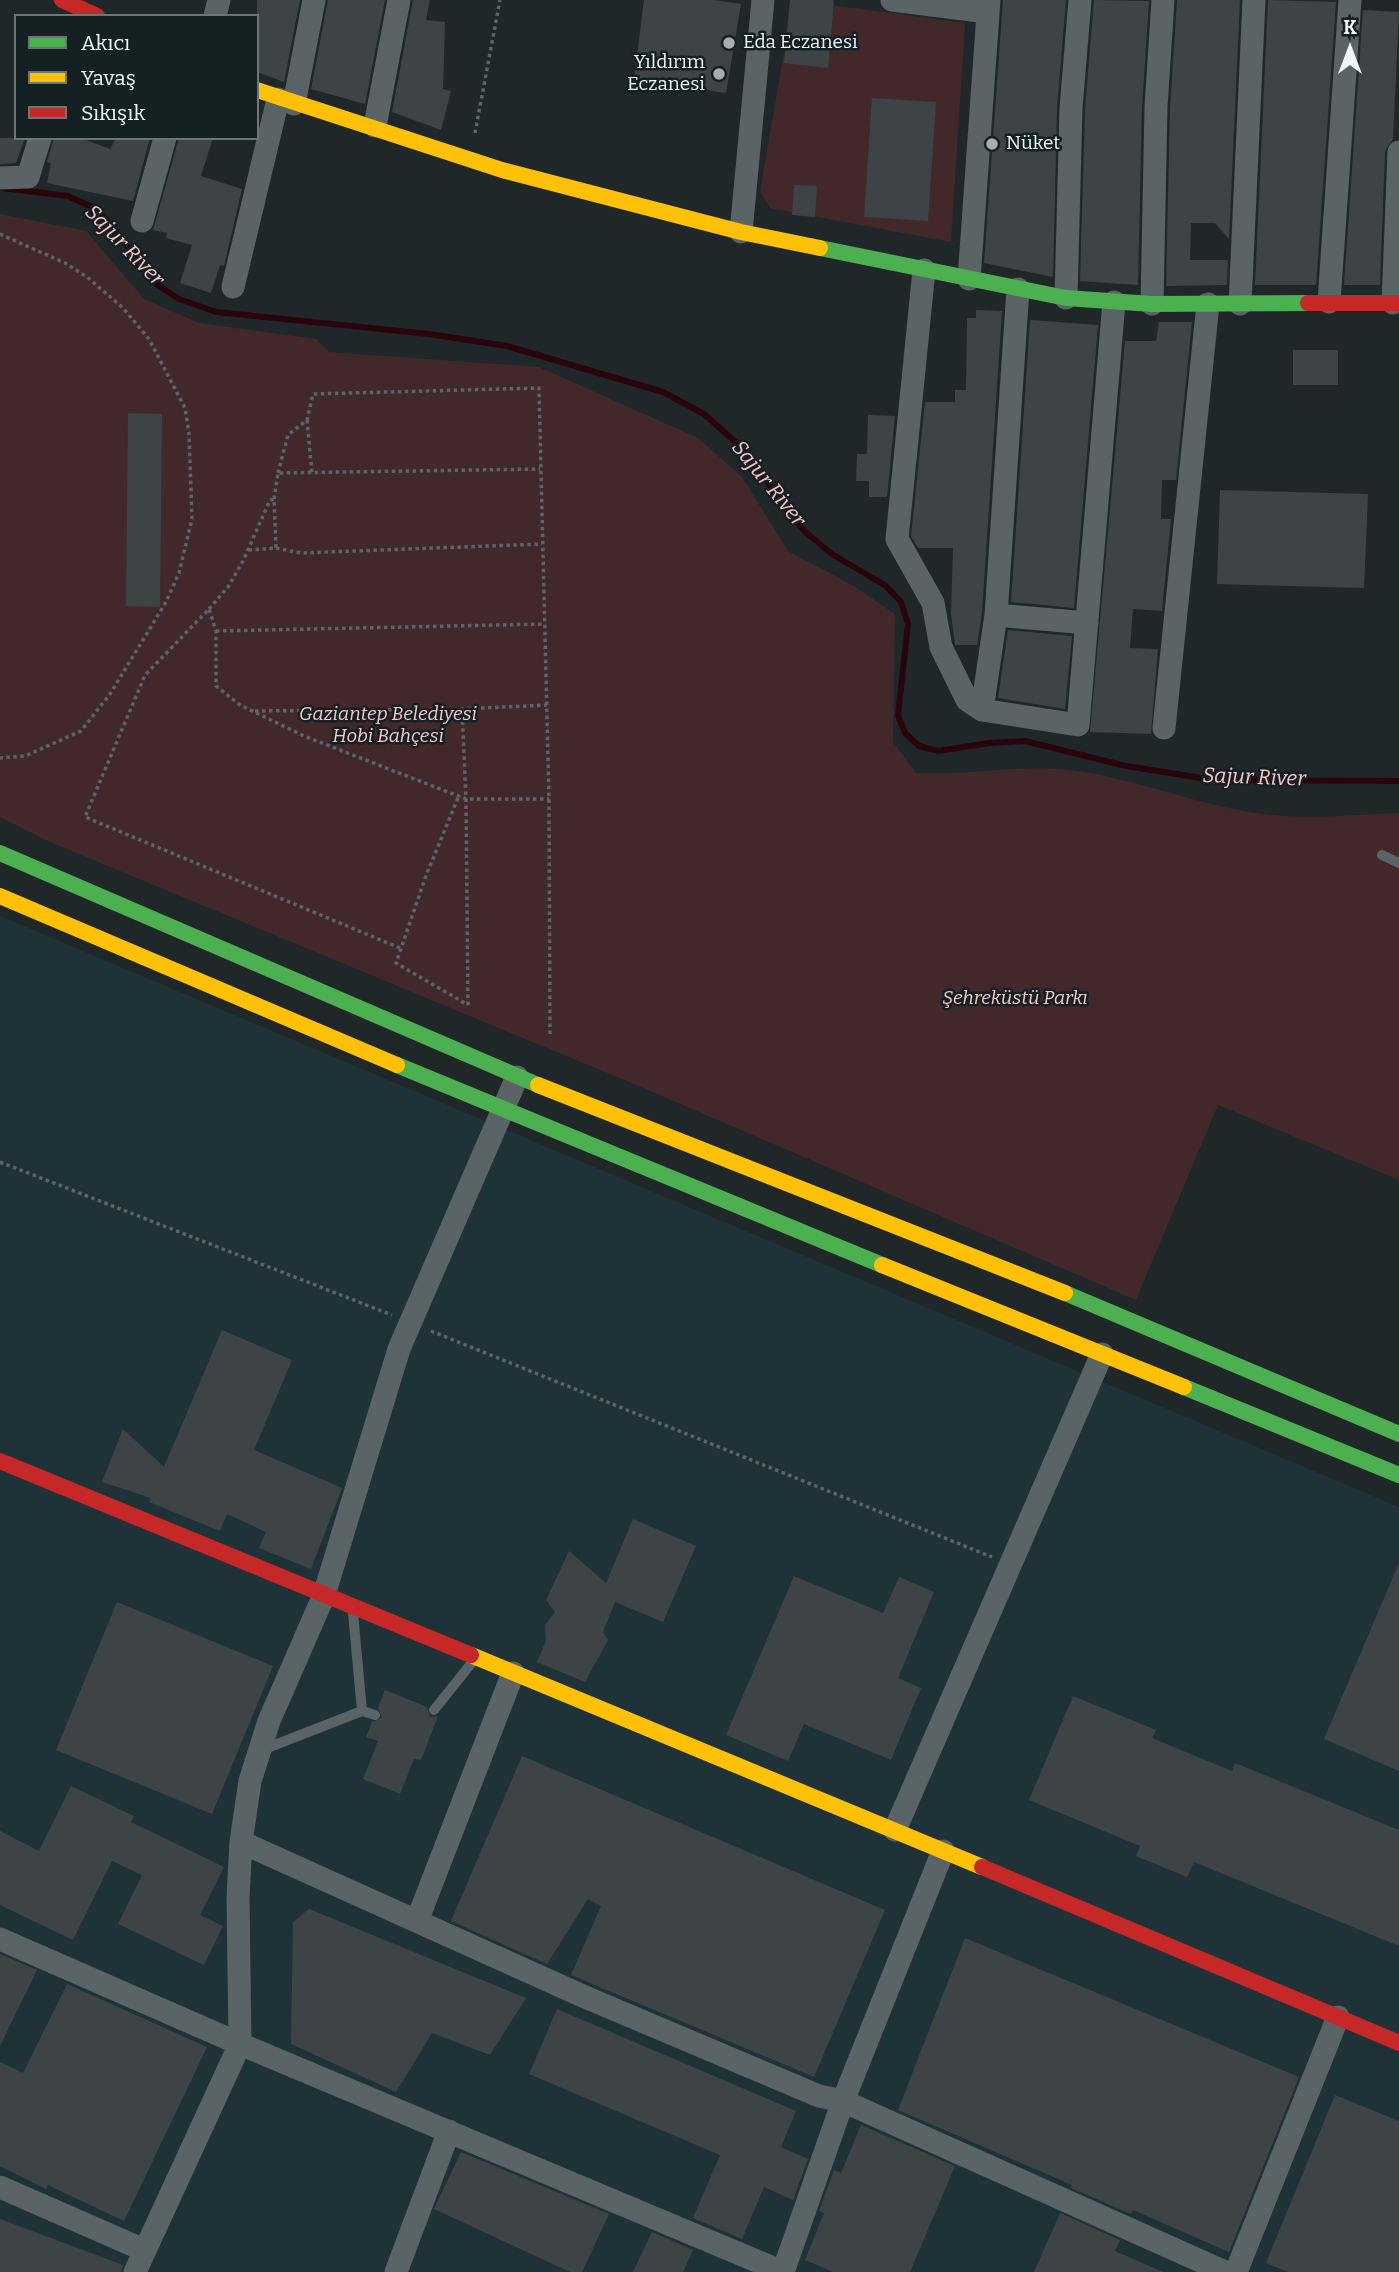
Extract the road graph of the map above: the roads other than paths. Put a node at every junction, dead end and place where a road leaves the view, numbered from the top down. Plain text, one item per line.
1 (314, 0) edge
2 (399, 0) edge
3 (764, 0) edge
4 (892, 0) edge
5 (1080, 0) edge
6 (1163, 0) edge
7 (1255, 0) edge
8 (1350, 0) edge
9 (988, 6) edge
10 (276, 98) edge
11 (375, 126) junction
12 (39, 140) edge
13 (164, 140) edge
14 (1399, 152) edge
15 (0, 178) edge
16 (142, 221) dead end
17 (741, 232) junction
18 (924, 270) junction
19 (969, 279) junction
20 (233, 287) dead end
21 (1018, 289) junction
22 (1066, 298) junction
23 (1114, 302) junction
24 (1329, 302) junction
25 (1396, 303) edge
26 (1152, 304) junction
27 (1208, 304) junction
28 (1240, 304) junction
29 (996, 615) junction
30 (1087, 623) junction
31 (982, 710) junction
32 (1164, 728) dead end
33 (0, 853) edge
34 (1382, 855) dead end
35 (1399, 863) edge
36 (0, 896) edge
37 (517, 1077) junction
38 (502, 1110) junction
39 (1102, 1354) junction
40 (1399, 1434) edge
41 (0, 1461) edge
42 (1399, 1475) edge
43 (324, 1595) junction
44 (352, 1606) junction
45 (475, 1658) junction
46 (513, 1673) junction
47 (435, 1710) dead end
48 (362, 1711) junction
49 (375, 1715) dead end
50 (259, 1751) junction
51 (895, 1830) junction
52 (241, 1842) junction
53 (943, 1851) junction
54 (417, 1921) junction
55 (0, 1940) edge
56 (1338, 2017) junction
57 (1399, 2043) edge
58 (240, 2044) junction
59 (843, 2101) junction
60 (449, 2131) junction
61 (0, 2187) edge
62 (144, 2250) junction
63 (135, 2272) edge
64 (396, 2272) edge
65 (784, 2272) edge
66 (1225, 2272) edge
67 (1236, 2272) edge

1 - 10 street
2 - 11 street
3 - 17 street
4 - 9 street
5 - 22 street
6 - 26 street
7 - 28 street
8 - 24 street
9 - 19 street
10 - 11 street
10 - 20 street
11 - 17 street
12 - 15 street
13 - 16 street
14 - 25 street
17 - 18 street
18 - 19 street
18 - 31 street
19 - 21 street
21 - 22 street
21 - 29 street
22 - 23 street
23 - 26 street
23 - 30 street
24 - 25 street
24 - 28 street
26 - 27 street
27 - 28 street
27 - 32 street
29 - 30 street
29 - 31 street
30 - 31 street
33 - 37 street
34 - 35 lane
36 - 38 street
37 - 38 street
37 - 40 street
38 - 39 street
38 - 43 street
39 - 42 street
39 - 51 street
41 - 43 street
43 - 44 street
43 - 50 street
44 - 45 street
44 - 48 lane
45 - 46 street
45 - 47 lane
46 - 51 street
46 - 54 street
48 - 49 lane
48 - 50 lane
50 - 52 street
51 - 53 street
52 - 54 street
52 - 58 street
53 - 56 street
53 - 59 street
54 - 59 street
55 - 58 street
56 - 57 street
56 - 67 street
58 - 60 street
58 - 62 street
59 - 65 street
59 - 66 street
60 - 64 street
60 - 65 street
61 - 62 street
62 - 63 street

